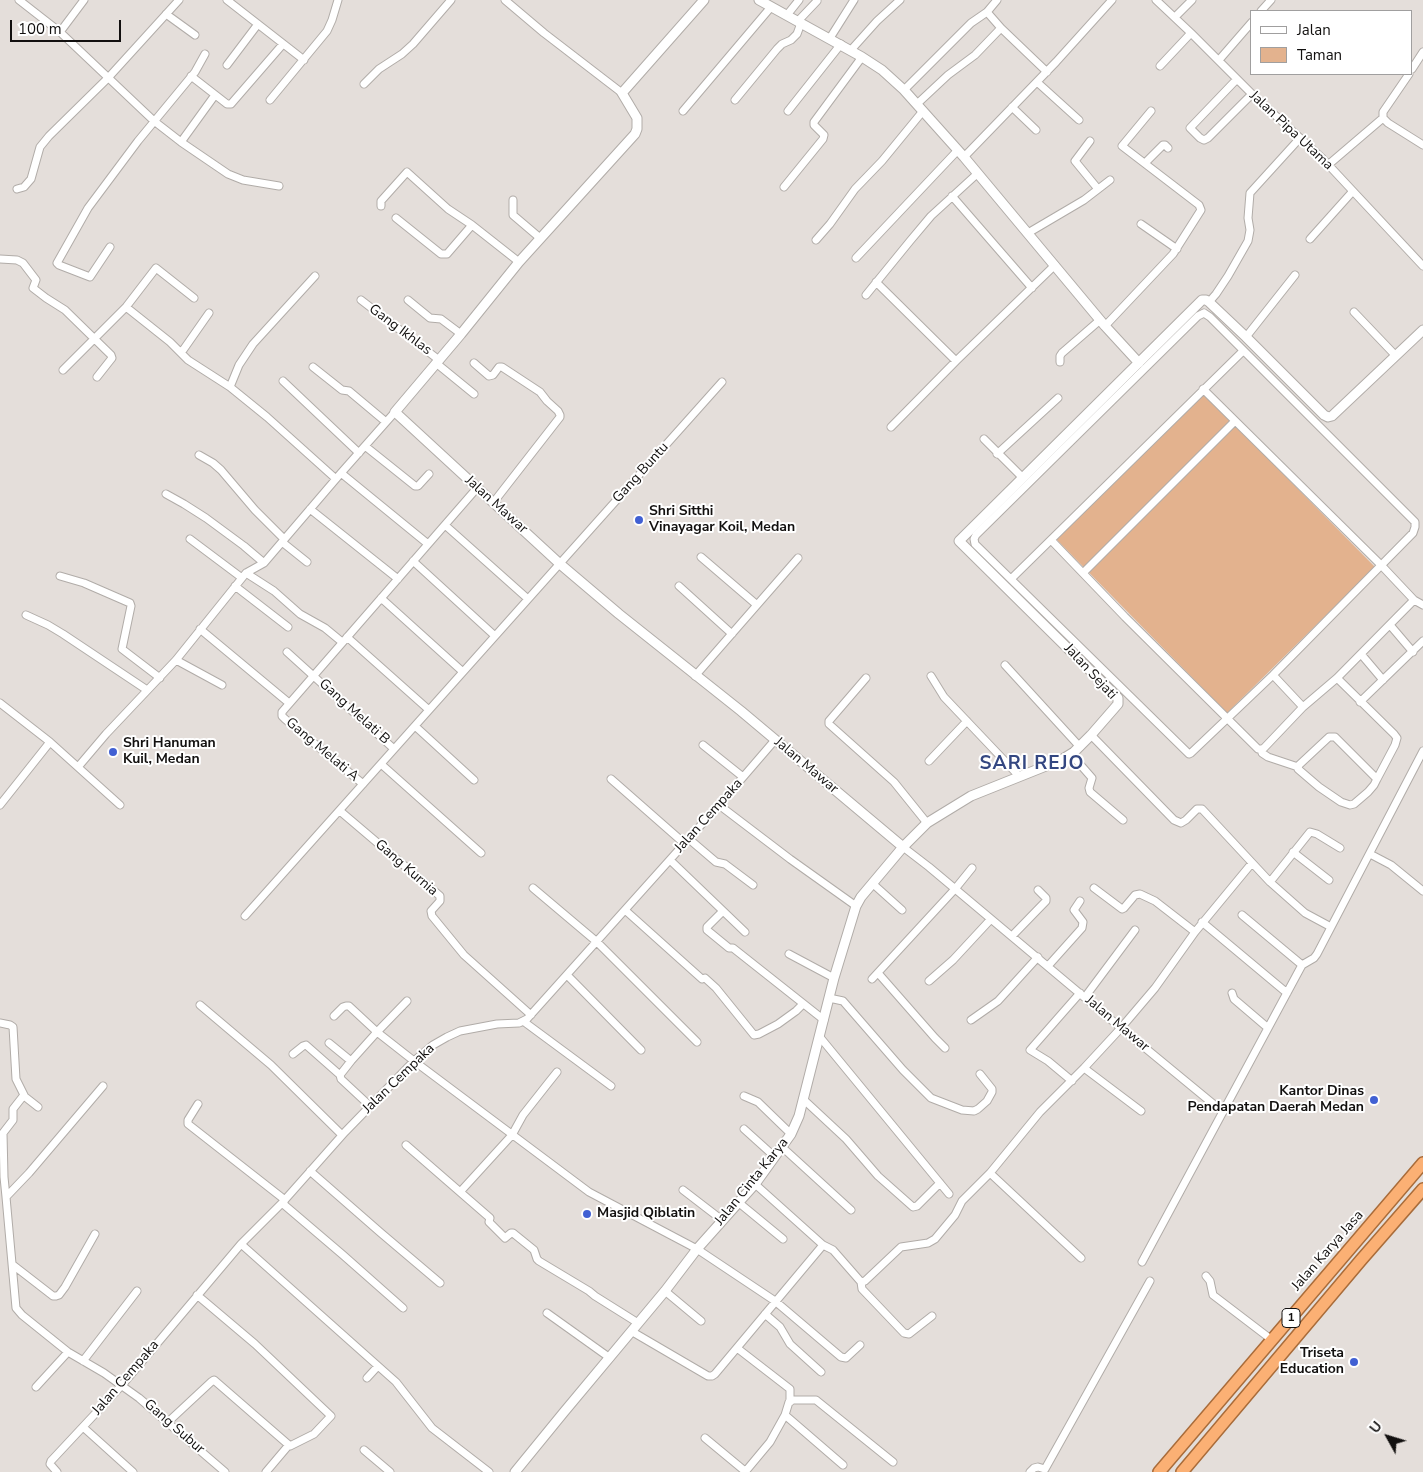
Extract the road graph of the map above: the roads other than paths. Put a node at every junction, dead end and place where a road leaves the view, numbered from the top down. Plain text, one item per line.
1 (20, 0) edge
2 (84, 0) edge
3 (179, 0) edge
4 (227, 0) edge
5 (338, 0) edge
6 (451, 0) edge
7 (505, 0) edge
8 (704, 0) edge
9 (758, 0) edge
10 (799, 0) edge
11 (854, 0) edge
12 (900, 0) edge
13 (998, 0) edge
14 (1112, 0) edge
15 (1156, 0) edge
16 (1192, 0) edge
17 (1271, 0) edge
18 (817, 1) edge
19 (771, 7) junction
20 (1262, 10) edge
21 (987, 12) junction
22 (166, 14) junction
23 (787, 15) junction
24 (1175, 17) junction
25 (800, 22) junction
26 (258, 24) junction
27 (1250, 24) edge
28 (1000, 28) junction
29 (60, 32) junction
30 (1191, 33) junction
31 (195, 35) dead end
32 (830, 38) junction
33 (283, 44) junction
34 (841, 44) junction
35 (851, 50) junction
36 (205, 54) dead end
37 (1422, 54) edge
38 (862, 57) junction
39 (304, 60) junction
40 (1218, 60) junction
41 (227, 65) dead end
42 (1160, 66) dead end
43 (1413, 68) edge
44 (1047, 72) junction
45 (1408, 75) edge
46 (191, 76) junction
47 (108, 78) junction
48 (1237, 79) junction
49 (1037, 82) junction
50 (364, 84) dead end
51 (904, 90) junction
52 (622, 93) junction
53 (1252, 94) junction
54 (215, 95) junction
55 (270, 100) dead end
56 (735, 100) dead end
57 (1012, 107) junction
58 (920, 108) junction
59 (683, 111) dead end
60 (788, 111) dead end
61 (1151, 111) dead end
62 (1383, 118) junction
63 (1079, 120) dead end
64 (154, 121) junction
65 (1036, 130) dead end
66 (1300, 138) junction
67 (1090, 141) dead end
68 (182, 142) junction
69 (1423, 145) edge
70 (1168, 148) dead end
71 (961, 154) junction
72 (1145, 163) junction
73 (1328, 165) junction
74 (978, 174) junction
75 (1110, 180) dead end
76 (278, 186) dead end
77 (784, 187) dead end
78 (17, 189) dead end
79 (1098, 189) junction
80 (1352, 191) junction
81 (952, 196) junction
82 (513, 200) dead end
83 (381, 206) dead end
84 (396, 218) dead end
85 (1141, 224) dead end
86 (472, 225) junction
87 (1028, 233) junction
88 (540, 238) junction
89 (1310, 239) dead end
90 (816, 240) dead end
91 (110, 247) dead end
92 (1177, 249) junction
93 (856, 258) dead end
94 (0, 259) edge
95 (520, 262) junction
96 (1055, 265) junction
97 (1423, 266) edge
98 (1295, 275) dead end
99 (315, 276) dead end
100 (876, 282) junction
101 (1032, 288) junction
102 (866, 295) dead end
103 (194, 298) dead end
104 (361, 300) dead end
105 (408, 300) dead end
106 (1209, 302) junction
107 (126, 307) junction
108 (1354, 312) dead end
109 (209, 313) dead end
110 (1103, 323) junction
111 (1423, 330) edge
112 (461, 334) junction
113 (1246, 337) junction
114 (94, 339) junction
115 (1243, 350) junction
116 (181, 353) junction
117 (1396, 356) junction
118 (956, 361) junction
119 (438, 362) junction
120 (474, 362) dead end
121 (1060, 362) dead end
122 (1139, 363) junction
123 (314, 367) dead end
124 (62, 370) dead end
125 (97, 377) dead end
126 (283, 381) dead end
127 (722, 382) dead end
128 (230, 387) junction
129 (1203, 390) junction
130 (474, 394) dead end
131 (1058, 398) dead end
132 (395, 412) junction
133 (1235, 421) junction
134 (386, 422) junction
135 (891, 427) dead end
136 (984, 439) dead end
137 (365, 446) junction
138 (359, 452) junction
139 (997, 454) junction
140 (199, 455) dead end
141 (341, 473) junction
142 (429, 474) dead end
143 (1022, 477) junction
144 (336, 479) junction
145 (478, 488) junction
146 (166, 494) dead end
147 (493, 503) junction
148 (310, 509) junction
149 (445, 525) junction
150 (190, 539) dead end
151 (1051, 540) junction
152 (283, 541) junction
153 (428, 544) junction
154 (702, 557) dead end
155 (798, 558) dead end
156 (414, 561) junction
157 (307, 562) dead end
158 (264, 563) junction
159 (560, 564) junction
160 (1381, 565) junction
161 (1083, 573) junction
162 (60, 576) dead end
163 (244, 576) junction
164 (398, 579) junction
165 (1011, 579) junction
166 (235, 586) junction
167 (679, 586) dead end
168 (381, 598) junction
169 (528, 599) junction
170 (1414, 600) junction
171 (757, 605) junction
172 (1423, 605) edge
173 (26, 614) dead end
174 (1390, 624) junction
175 (288, 627) dead end
176 (200, 629) junction
177 (732, 634) junction
178 (495, 636) junction
179 (345, 639) junction
180 (1423, 641) edge
181 (286, 652) dead end
182 (1413, 652) junction
183 (1361, 654) junction
184 (176, 660) junction
185 (1005, 665) dead end
186 (463, 672) junction
187 (313, 675) junction
188 (1273, 675) junction
189 (695, 676) junction
190 (931, 676) dead end
191 (160, 678) junction
192 (866, 678) dead end
193 (1337, 678) junction
194 (1383, 680) junction
195 (222, 685) dead end
196 (147, 690) junction
197 (1360, 702) junction
198 (0, 703) edge
199 (289, 703) junction
200 (1303, 707) junction
201 (429, 710) junction
202 (1228, 719) junction
203 (967, 721) junction
204 (415, 726) junction
205 (1091, 736) junction
206 (775, 740) junction
207 (50, 742) junction
208 (703, 745) dead end
209 (1080, 746) junction
210 (394, 749) junction
211 (1261, 749) junction
212 (1423, 751) edge
213 (1071, 754) junction
214 (929, 760) dead end
215 (381, 764) junction
216 (1298, 767) junction
217 (78, 768) junction
218 (1019, 776) junction
219 (744, 777) junction
220 (1378, 778) junction
221 (611, 779) dead end
222 (474, 780) dead end
223 (364, 784) junction
224 (120, 804) dead end
225 (0, 805) edge
226 (719, 805) junction
227 (340, 811) junction
228 (1123, 820) dead end
229 (927, 823) junction
230 (687, 841) junction
231 (903, 848) junction
232 (1340, 848) dead end
233 (1293, 852) junction
234 (481, 853) dead end
235 (1370, 854) junction
236 (670, 860) junction
237 (1252, 863) junction
238 (972, 868) dead end
239 (1329, 880) dead end
240 (1270, 882) junction
241 (872, 883) junction
242 (754, 885) dead end
243 (533, 888) dead end
244 (1094, 888) dead end
245 (955, 889) junction
246 (1038, 890) dead end
247 (1423, 891) edge
248 (1080, 901) dead end
249 (856, 906) junction
250 (625, 910) junction
251 (902, 910) dead end
252 (723, 911) junction
253 (1242, 915) dead end
254 (245, 916) dead end
255 (991, 919) junction
256 (1202, 922) junction
257 (1331, 928) junction
258 (1135, 930) dead end
259 (745, 932) dead end
260 (1195, 932) junction
261 (1012, 936) junction
262 (597, 942) junction
263 (789, 954) dead end
264 (1038, 957) junction
265 (1302, 965) junction
266 (1048, 966) junction
267 (878, 972) junction
268 (568, 975) junction
269 (834, 978) junction
270 (872, 979) dead end
271 (928, 981) dead end
272 (1232, 993) dead end
273 (1287, 993) junction
274 (1082, 995) junction
275 (829, 998) junction
276 (407, 1001) dead end
277 (803, 1004) junction
278 (200, 1005) dead end
279 (531, 1015) junction
280 (334, 1016) dead end
281 (824, 1020) junction
282 (971, 1020) dead end
283 (523, 1021) junction
284 (0, 1023) edge
285 (1121, 1028) junction
286 (1268, 1028) junction
287 (377, 1032) junction
288 (819, 1036) junction
289 (697, 1042) dead end
290 (329, 1043) dead end
291 (945, 1048) dead end
292 (641, 1050) dead end
293 (293, 1054) dead end
294 (351, 1061) junction
295 (414, 1061) junction
296 (1084, 1068) junction
297 (557, 1072) dead end
298 (980, 1074) dead end
299 (340, 1075) junction
300 (1072, 1081) junction
301 (103, 1086) dead end
302 (610, 1086) dead end
303 (24, 1096) junction
304 (744, 1096) dead end
305 (803, 1099) junction
306 (198, 1104) dead end
307 (370, 1106) junction
308 (38, 1107) dead end
309 (1141, 1111) dead end
310 (1223, 1112) junction
311 (744, 1129) dead end
312 (791, 1134) junction
313 (342, 1135) junction
314 (512, 1135) junction
315 (406, 1145) dead end
316 (782, 1148) junction
317 (775, 1157) junction
318 (1423, 1163) edge
319 (310, 1170) junction
320 (990, 1173) junction
321 (940, 1183) junction
322 (754, 1184) junction
323 (1423, 1189) edge
324 (683, 1190) dead end
325 (460, 1192) junction
326 (949, 1194) dead end
327 (6, 1197) junction
328 (283, 1201) junction
329 (738, 1202) junction
330 (851, 1210) dead end
331 (722, 1220) junction
332 (95, 1234) dead end
333 (783, 1238) dead end
334 (241, 1244) junction
335 (823, 1245) junction
336 (697, 1249) junction
337 (1349, 1250) junction
338 (1080, 1258) dead end
339 (1361, 1260) junction
340 (1142, 1262) dead end
341 (13, 1265) junction
342 (1206, 1276) dead end
343 (1150, 1281) dead end
344 (861, 1282) junction
345 (440, 1283) dead end
346 (137, 1291) dead end
347 (665, 1291) junction
348 (197, 1295) junction
349 (775, 1301) junction
350 (402, 1308) dead end
351 (547, 1313) dead end
352 (765, 1314) junction
353 (932, 1316) dead end
354 (701, 1321) dead end
355 (638, 1323) junction
356 (631, 1331) junction
357 (1272, 1340) junction
358 (860, 1345) dead end
359 (737, 1348) junction
360 (68, 1352) junction
361 (610, 1358) junction
362 (83, 1361) junction
363 (378, 1366) junction
364 (821, 1372) dead end
365 (367, 1378) dead end
366 (122, 1385) junction
367 (36, 1387) dead end
368 (790, 1402) junction
369 (785, 1415) junction
370 (168, 1422) junction
371 (83, 1427) junction
372 (705, 1438) dead end
373 (288, 1446) junction
374 (364, 1450) dead end
375 (893, 1462) dead end
376 (843, 1465) dead end
377 (221, 1471) edge
378 (1045, 1471) edge
379 (57, 1472) edge
380 (133, 1472) edge
381 (266, 1472) edge
382 (390, 1472) edge
383 (489, 1472) edge
384 (516, 1472) edge
385 (745, 1472) edge
386 (1030, 1472) edge
387 (1159, 1472) edge
388 (1182, 1472) edge

1 - 29 street
2 - 29 street
3 - 22 street
4 - 26 street
5 - 39 street
6 - 50 street
7 - 52 street
8 - 52 street
9 - 19 street
10 - 23 street
11 - 32 street
12 - 35 street
13 - 21 street
14 - 44 street
15 - 24 street, Jalan Pipa Utama
16 - 24 street
17 - 20 street
18 - 25 street
19 - 23 street
19 - 59 street
21 - 28 street
21 - 51 street
22 - 31 street
22 - 47 street
23 - 25 street
24 - 30 street, Jalan Pipa Utama
25 - 32 street
25 - 56 street
26 - 33 street
26 - 41 street
27 - 40 street
28 - 44 street
28 - 58 street
29 - 47 street
30 - 40 street, Jalan Pipa Utama
30 - 42 street
32 - 34 street
33 - 39 street
33 - 54 street
34 - 35 street
34 - 60 street
35 - 38 street
36 - 46 street
37 - 43 street
38 - 51 street
38 - 77 street
39 - 55 street
40 - 48 street, Jalan Pipa Utama
44 - 49 street
45 - 62 street
46 - 54 street
46 - 64 street
47 - 64 street
47 - 78 street
48 - 53 street, Jalan Pipa Utama
48 - 53 street
49 - 57 street
49 - 63 street
51 - 58 street
52 - 88 street
53 - 66 street, Jalan Pipa Utama
54 - 68 street
57 - 65 street
57 - 71 street
58 - 71 street
58 - 90 street
61 - 72 street
62 - 69 street
62 - 73 street
64 - 68 street
64 - 91 street
66 - 73 street, Jalan Pipa Utama
66 - 106 street
67 - 79 street
68 - 76 street
70 - 72 street
71 - 74 street
71 - 93 street
72 - 92 street
73 - 80 street, Jalan Pipa Utama
74 - 81 street
74 - 87 street
75 - 79 street
79 - 87 street
80 - 89 street
80 - 97 street, Jalan Pipa Utama
81 - 100 street
81 - 101 street
82 - 88 street
83 - 86 street
84 - 86 street
85 - 92 street
86 - 95 street
87 - 96 street
88 - 95 street
92 - 110 street
94 - 114 street
95 - 112 street
96 - 101 street
96 - 110 street
98 - 113 street
99 - 128 street
100 - 102 street
100 - 118 street
101 - 118 street
103 - 107 street
104 - 119 street, Gang Ikhlas
105 - 112 street
106 - 113 street
106 - 122 street
107 - 114 street
107 - 116 street
108 - 117 street
109 - 116 street
110 - 121 street
110 - 122 street
111 - 117 street
112 - 119 street
113 - 117 street
114 - 124 street
114 - 125 street
115 - 129 street
115 - 160 street
115 - 165 street
116 - 128 street
118 - 135 street
119 - 130 street, Gang Ikhlas
119 - 132 street
120 - 147 street
122 - 143 street
123 - 134 street
126 - 138 street
127 - 159 street, Gang Buntu
128 - 144 street
129 - 133 street
129 - 151 street
131 - 139 street
132 - 134 street
132 - 145 street, Jalan Mawar
133 - 160 street
133 - 161 street
134 - 137 street
136 - 139 street
137 - 138 street
137 - 142 street
138 - 141 street
139 - 143 street
140 - 152 street
141 - 144 street
141 - 153 street
143 - 205 street, Jalan Sejati
144 - 148 street
145 - 147 street, Jalan Mawar
145 - 149 street
146 - 158 street
147 - 159 street, Jalan Mawar
148 - 152 street
148 - 164 street
149 - 153 street
149 - 169 street
150 - 163 street
151 - 161 street
151 - 165 street
152 - 157 street
152 - 158 street
153 - 156 street
154 - 171 street
155 - 171 street
156 - 164 street
156 - 178 street
158 - 163 street
159 - 169 street, Gang Buntu
159 - 189 street, Jalan Mawar
160 - 170 street
160 - 188 street
161 - 202 street
162 - 191 street
163 - 166 street
163 - 179 street
164 - 168 street
165 - 202 street
166 - 175 street
166 - 176 street
167 - 177 street
168 - 179 street
168 - 186 street
169 - 178 street, Gang Buntu
170 - 172 street
170 - 174 street
171 - 177 street
173 - 196 street
174 - 182 street
174 - 183 street
176 - 184 street
176 - 199 street
177 - 189 street
178 - 186 street, Gang Buntu
179 - 187 street
179 - 201 street
180 - 182 street
181 - 187 street, Gang Melati B
182 - 194 street
183 - 193 street
183 - 194 street
184 - 191 street
184 - 195 street
185 - 209 street
186 - 201 street, Gang Buntu
187 - 199 street
187 - 210 street, Gang Melati B
188 - 200 street
188 - 202 street
189 - 206 street, Jalan Mawar
190 - 203 street
191 - 196 street
192 - 229 street
193 - 197 street
193 - 200 street
194 - 197 street
196 - 217 street
197 - 220 street
198 - 207 street
199 - 223 street, Gang Melati A
200 - 211 street
201 - 204 street, Gang Buntu
202 - 211 street
203 - 214 street
203 - 218 street
204 - 210 street, Gang Buntu
204 - 222 street
205 - 209 street, Jalan Sejati
205 - 237 street
206 - 219 street, Jalan Cempaka
206 - 231 street, Jalan Mawar
207 - 217 street
207 - 225 street
208 - 219 street
209 - 213 street, Jalan Sejati
210 - 215 street, Gang Buntu
211 - 216 street
212 - 235 street
213 - 218 street, Jalan Sejati
213 - 228 street
215 - 223 street, Gang Buntu
215 - 234 street
216 - 220 street
216 - 220 street
217 - 224 street
218 - 229 street, Jalan Sejati
219 - 226 street, Jalan Cempaka
221 - 230 street
223 - 227 street, Gang Buntu
226 - 230 street, Jalan Cempaka
226 - 249 street
227 - 254 street, Gang Buntu
227 - 279 street, Gang Kurnia
229 - 231 street, Jalan Sejati
230 - 236 street, Jalan Cempaka
230 - 242 street
231 - 241 street, Jalan Cinta Karya
231 - 245 street, Jalan Mawar
232 - 233 street
233 - 239 street
233 - 240 street
235 - 247 street
235 - 257 street
236 - 250 street, Jalan Cempaka
236 - 252 street
237 - 240 street
237 - 256 street
238 - 245 street
240 - 257 street
241 - 249 street, Jalan Cinta Karya
241 - 251 street
243 - 262 street
244 - 260 street
245 - 255 street, Jalan Mawar
245 - 267 street
246 - 261 street
248 - 266 street
249 - 269 street, Jalan Cinta Karya
250 - 262 street, Jalan Cempaka
250 - 277 street
252 - 259 street
252 - 277 street
253 - 265 street
255 - 261 street, Jalan Mawar
255 - 271 street
256 - 260 street
256 - 273 street
257 - 265 street
258 - 274 street
260 - 285 street
261 - 264 street, Jalan Mawar
262 - 268 street, Jalan Cempaka
262 - 289 street
263 - 269 street
264 - 266 street, Jalan Mawar
264 - 282 street
265 - 273 street
266 - 274 street, Jalan Mawar
267 - 270 street
267 - 291 street
268 - 279 street, Jalan Cempaka
268 - 292 street
269 - 275 street, Jalan Cinta Karya
272 - 286 street
273 - 286 street
274 - 285 street, Jalan Mawar
274 - 300 street
275 - 281 street, Jalan Cinta Karya
275 - 298 street
276 - 287 street
277 - 281 street
278 - 313 street
279 - 283 street, Jalan Cempaka
280 - 287 street
281 - 288 street, Jalan Cinta Karya
283 - 295 street, Jalan Cempaka
283 - 302 street
284 - 303 street
285 - 296 street
285 - 310 street, Jalan Mawar
286 - 310 street
287 - 294 street
287 - 295 street
288 - 305 street, Jalan Cinta Karya
288 - 321 street
290 - 294 street
293 - 299 street
294 - 299 street
295 - 307 street, Jalan Cempaka
295 - 314 street
296 - 300 street
296 - 309 street
297 - 314 street
299 - 307 street
300 - 320 street
301 - 327 street
303 - 308 street
303 - 327 street, Gang Subur
304 - 312 street
305 - 312 street, Jalan Cinta Karya
305 - 321 street
306 - 328 street
307 - 313 street, Jalan Cempaka
310 - 340 street
311 - 317 street
312 - 316 street, Jalan Cinta Karya
313 - 319 street, Jalan Cempaka
314 - 325 street
314 - 336 street
315 - 325 street
316 - 317 street, Jalan Cinta Karya
316 - 330 street
317 - 322 street, Jalan Cinta Karya
318 - 337 highway, Jalan Karya Jasa / 1
319 - 328 street, Jalan Cempaka
319 - 345 street
320 - 338 street
320 - 344 street
321 - 326 street
322 - 329 street, Jalan Cinta Karya
322 - 335 street
323 - 339 highway, 1
324 - 331 street
325 - 355 street
327 - 341 street, Gang Subur
328 - 334 street, Jalan Cempaka
328 - 350 street
329 - 331 street, Jalan Cinta Karya
329 - 333 street
331 - 336 street, Jalan Cinta Karya
332 - 341 street
334 - 348 street, Jalan Cempaka
334 - 363 street
335 - 344 street
335 - 349 street
336 - 347 street, Jalan Cinta Karya
336 - 349 street
337 - 339 highway
337 - 357 highway, Jalan Karya Jasa / 1
339 - 388 highway, 1
341 - 360 street, Gang Subur
342 - 357 street
343 - 378 street
344 - 353 street
346 - 362 street
347 - 354 street
347 - 355 street, Jalan Cinta Karya
348 - 366 street, Jalan Cempaka
348 - 373 street
349 - 352 street
349 - 358 street
351 - 361 street
352 - 359 street
352 - 364 street
355 - 356 street, Jalan Cinta Karya
356 - 359 street
356 - 361 street, Jalan Cinta Karya
357 - 387 highway, Jalan Karya Jasa / 1
359 - 368 street
360 - 362 street, Gang Subur
360 - 367 street
361 - 384 street, Jalan Cinta Karya
362 - 366 street, Gang Subur
363 - 365 street
363 - 383 street
366 - 370 street, Gang Subur
366 - 371 street, Jalan Cempaka
368 - 369 street
368 - 375 street
369 - 376 street
369 - 385 street
370 - 373 street
370 - 377 street, Gang Subur
371 - 379 street, Jalan Cempaka
371 - 380 street
372 - 385 street
373 - 381 street
374 - 382 street
378 - 386 street

